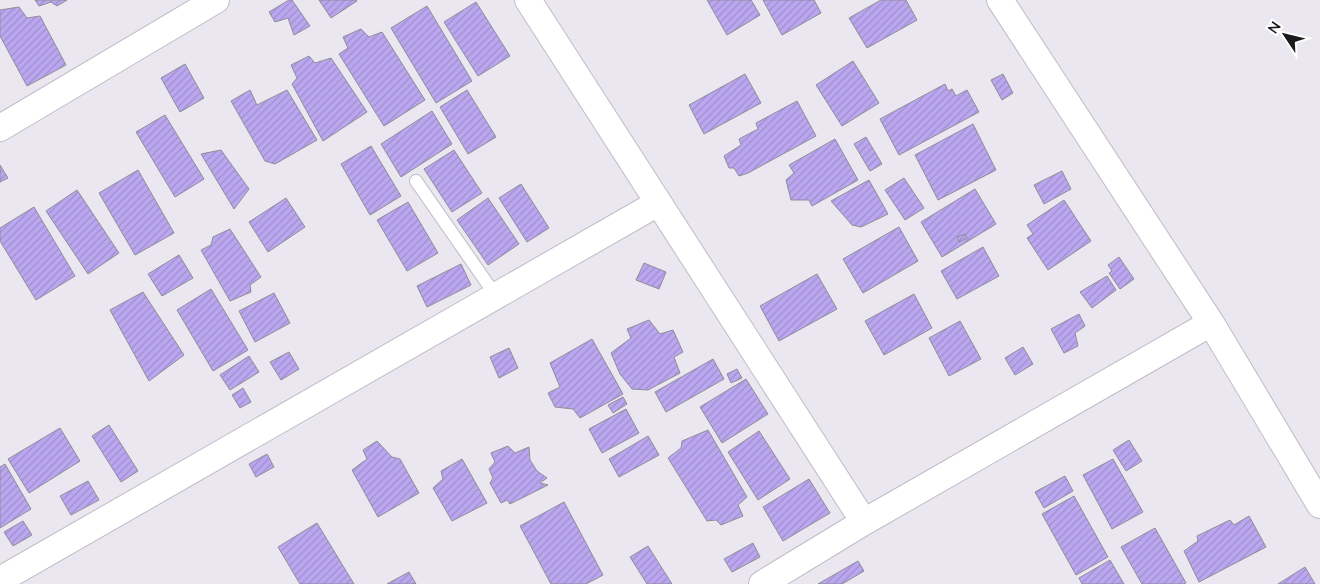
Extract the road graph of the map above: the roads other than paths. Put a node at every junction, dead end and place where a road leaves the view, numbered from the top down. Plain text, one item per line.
1 (216, 0) edge
2 (528, 0) edge
3 (1000, 0) edge
4 (0, 128) edge
5 (416, 180) dead end
6 (658, 203) junction
7 (496, 296) junction
8 (1211, 324) junction
9 (1320, 505) edge
10 (864, 522) junction
11 (0, 580) edge
12 (762, 584) edge

1 - 4 street
2 - 6 street
3 - 8 street
5 - 7 lane
6 - 7 street
6 - 10 street
7 - 11 street
8 - 9 street
8 - 10 street
10 - 12 street

